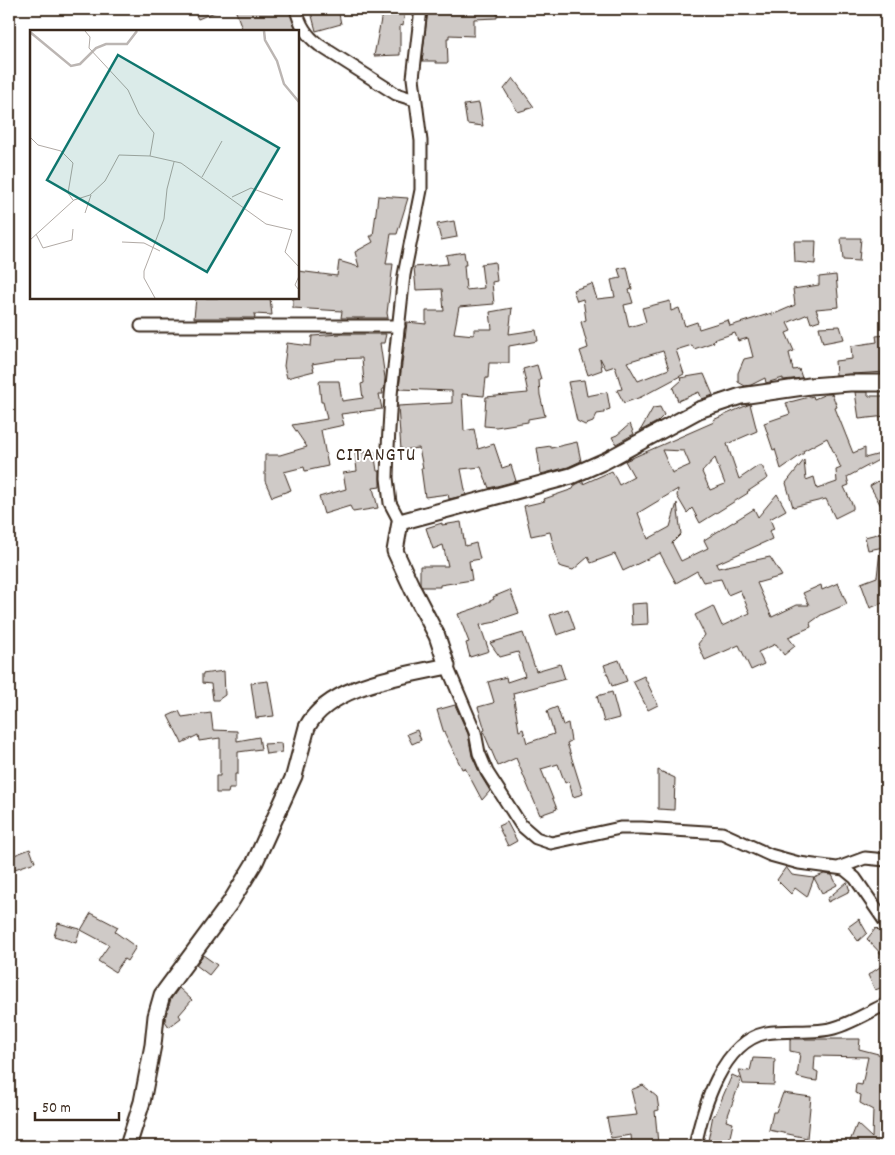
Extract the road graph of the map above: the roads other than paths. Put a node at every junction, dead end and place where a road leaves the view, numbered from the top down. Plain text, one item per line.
1 (296, 9) edge
2 (421, 9) edge
3 (415, 100) junction
4 (141, 326) dead end
5 (399, 326) junction
6 (886, 383) edge
7 (400, 522) junction
8 (447, 666) junction
9 (886, 860) edge
10 (838, 868) junction
11 (886, 923) edge
12 (886, 1004) edge
13 (128, 1146) edge
14 (695, 1146) edge

1 - 3 street
2 - 3 street
3 - 5 street
4 - 5 street
5 - 7 street
6 - 7 street
7 - 8 street
8 - 10 street
8 - 13 street
9 - 10 street
10 - 11 street
12 - 14 street

